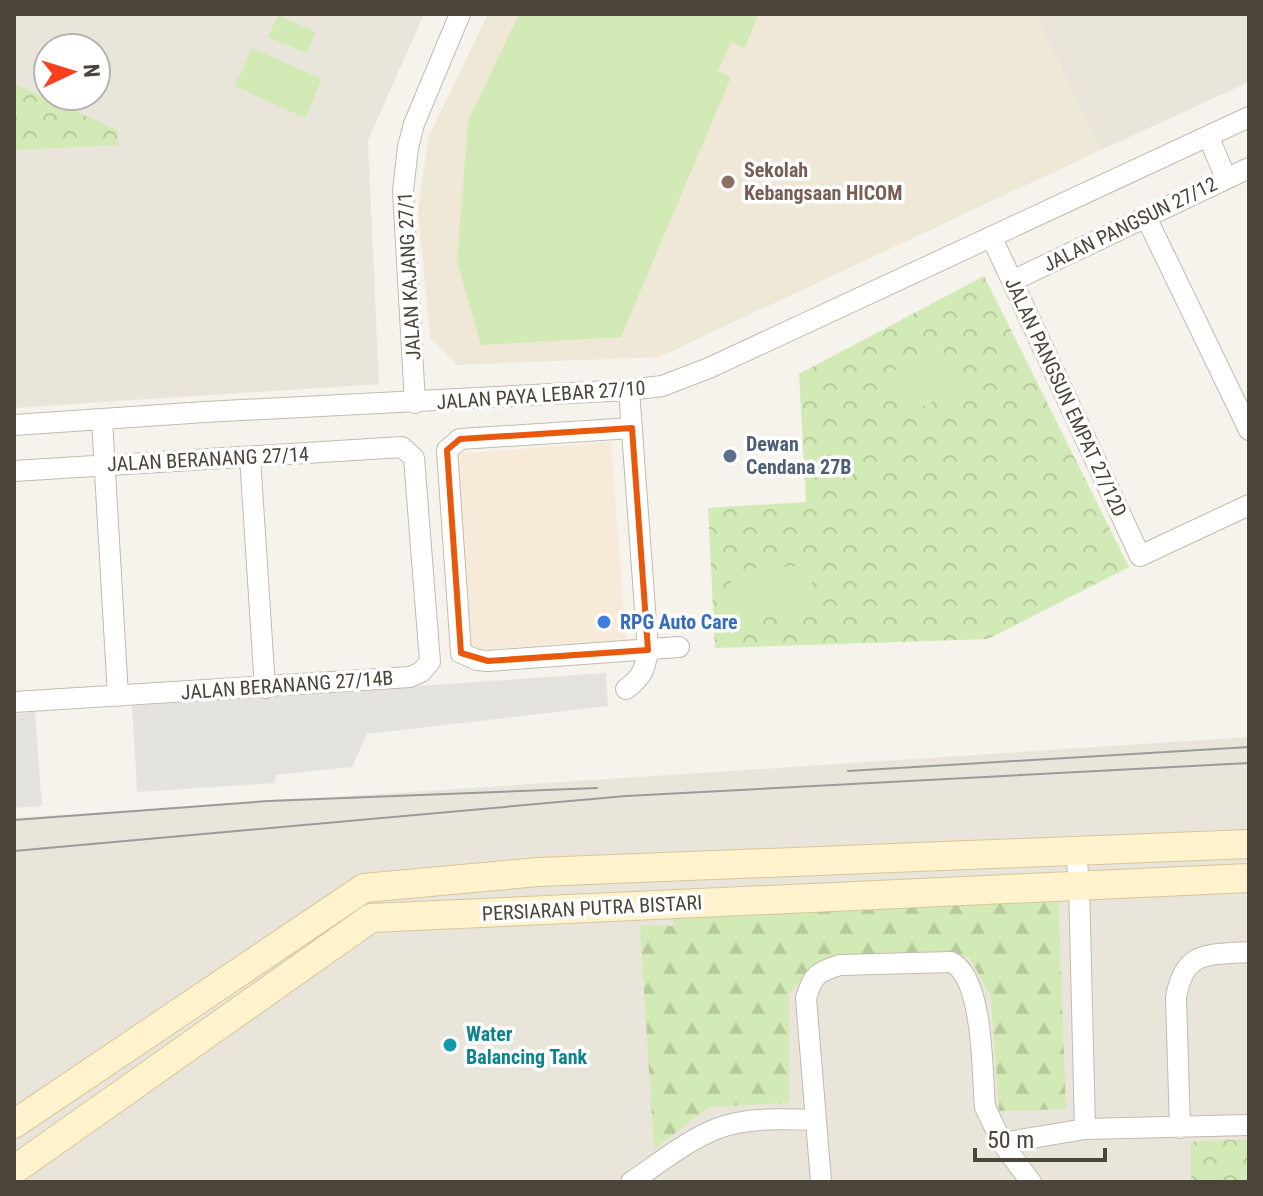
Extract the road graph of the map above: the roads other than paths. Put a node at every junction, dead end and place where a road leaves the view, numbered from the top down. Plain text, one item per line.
1 (460, 14) edge
2 (1249, 117) edge
3 (1208, 136) junction
4 (1249, 168) edge
5 (1226, 178) junction
6 (1146, 217) junction
7 (992, 238) junction
8 (1012, 281) junction
9 (629, 390) junction
10 (415, 403) junction
11 (102, 420) junction
12 (14, 425) edge
13 (632, 428) junction
14 (1249, 430) edge
15 (402, 447) joint
16 (250, 457) junction
17 (104, 465) junction
18 (14, 471) edge
19 (1249, 505) edge
20 (679, 647) dead end
21 (648, 650) junction
22 (265, 688) junction
23 (626, 689) dead end
24 (118, 696) junction
25 (14, 702) edge
26 (1249, 844) edge
27 (1076, 852) junction
28 (1249, 878) edge
29 (1079, 884) junction
30 (1249, 952) edge
31 (815, 1120) junction
32 (14, 1124) edge
33 (1249, 1125) edge
34 (1180, 1128) junction
35 (1085, 1129) junction
36 (1002, 1143) junction
37 (14, 1170) edge
38 (631, 1182) edge
39 (821, 1182) edge
40 (1031, 1182) edge

1 - 10 street, JALAN KAJANG 27/1
2 - 3 street, JALAN PAYA LEBAR 27/10
3 - 5 street
3 - 7 street, JALAN PAYA LEBAR 27/10
4 - 5 street, JALAN PANGSUN 27/12
5 - 6 street, JALAN PANGSUN 27/12
6 - 8 street, JALAN PANGSUN 27/12
6 - 14 street
7 - 8 street, JALAN PANGSUN EMPAT 27/12D
7 - 9 street, JALAN PAYA LEBAR 27/10
8 - 19 street, JALAN PANGSUN EMPAT 27/12D
9 - 10 street, JALAN PAYA LEBAR 27/10
9 - 13 street
10 - 11 street, JALAN PAYA LEBAR 27/10
11 - 12 street, JALAN PAYA LEBAR 27/10
11 - 17 street
13 - 21 street
13 - 21 street
15 - 16 street, JALAN BERANANG 27/14
15 - 22 street, JALAN BERANANG 27/14B
16 - 17 street, JALAN BERANANG 27/14
16 - 22 street
17 - 18 street, JALAN BERANANG 27/14
17 - 24 street
20 - 21 street
21 - 23 street
22 - 24 street, JALAN BERANANG 27/14B
24 - 25 street, JALAN BERANANG 27/14B
26 - 27 main road, PERSIARAN PUTRA BISTARI
27 - 29 street
27 - 32 main road, PERSIARAN PUTRA BISTARI
28 - 29 main road, PERSIARAN PUTRA BISTARI
29 - 35 street
29 - 37 main road, PERSIARAN PUTRA BISTARI
30 - 34 street
31 - 36 street
31 - 38 street
31 - 39 street
33 - 34 street
34 - 35 street
35 - 36 street
36 - 40 street

